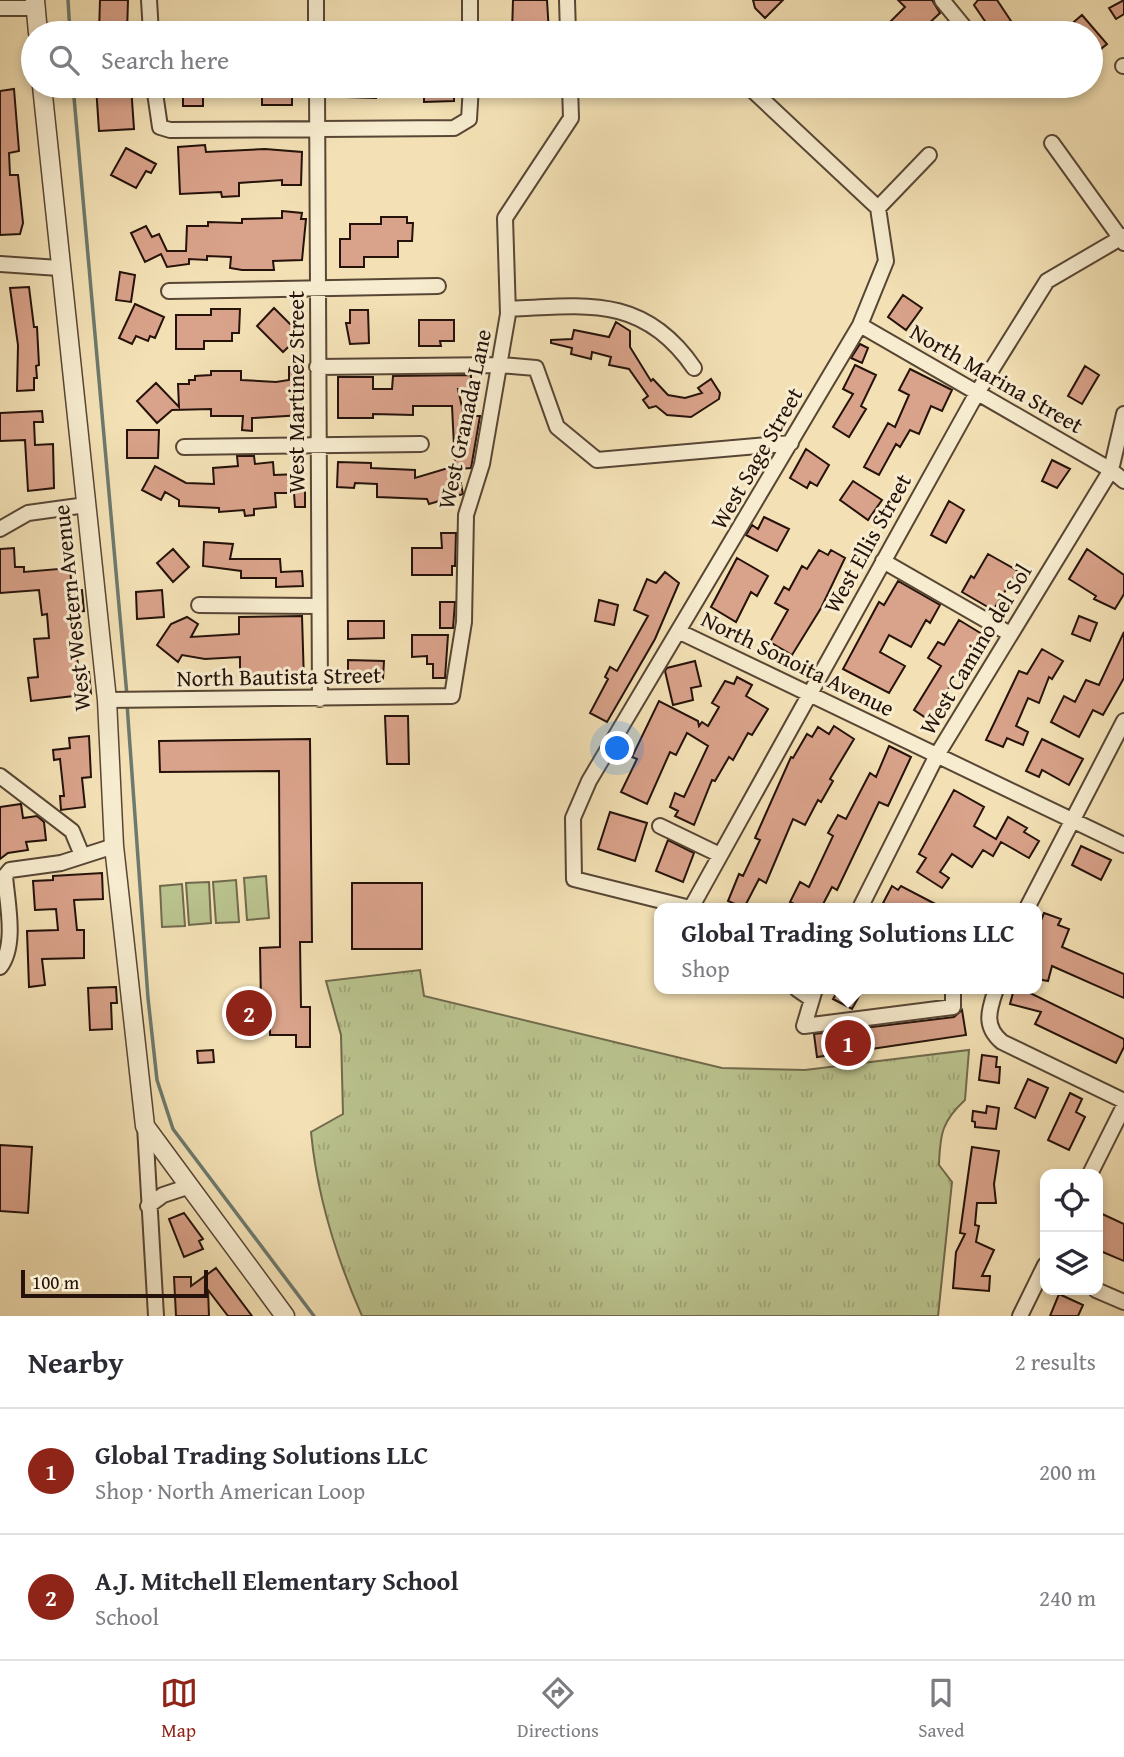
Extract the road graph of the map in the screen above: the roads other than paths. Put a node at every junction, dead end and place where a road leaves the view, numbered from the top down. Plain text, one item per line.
1 (149, 0) edge
2 (316, 0) edge
3 (470, 0) edge
4 (567, 0) edge
5 (942, 0) edge
6 (35, 4) edge
7 (0, 8) edge
8 (150, 21) edge
9 (316, 21) edge
10 (470, 21) edge
11 (568, 21) edge
12 (959, 21) edge
13 (43, 98) edge
14 (156, 98) edge
15 (317, 98) edge
16 (470, 98) edge
17 (570, 98) edge
18 (761, 98) edge
19 (317, 128) junction
20 (1052, 143) dead end
21 (929, 155) dead end
22 (878, 208) junction
23 (1123, 239) edge
24 (0, 264) edge
25 (59, 268) junction
26 (438, 286) dead end
27 (319, 288) junction
28 (169, 291) dead end
29 (508, 309) junction
30 (860, 326) junction
31 (501, 365) junction
32 (317, 367) junction
33 (694, 368) dead end
34 (976, 393) junction
35 (1124, 414) edge
36 (791, 443) junction
37 (421, 444) dead end
38 (318, 445) junction
39 (184, 447) dead end
40 (1111, 470) junction
41 (1124, 481) edge
42 (86, 505) junction
43 (1, 528) edge
44 (883, 561) junction
45 (199, 604) dead end
46 (317, 606) junction
47 (680, 632) junction
48 (1010, 634) junction
49 (809, 694) junction
50 (452, 696) joint
51 (320, 699) junction
52 (107, 700) junction
53 (1124, 721) edge
54 (937, 755) junction
55 (0, 776) edge
56 (1071, 820) junction
57 (660, 826) dead end
58 (1124, 845) edge
59 (114, 846) junction
60 (82, 855) junction
61 (720, 855) junction
62 (670, 903) edge
63 (693, 903) edge
64 (863, 903) edge
65 (1030, 903) edge
66 (0, 967) edge
67 (812, 994) edge
68 (953, 994) edge
69 (995, 994) edge
70 (1124, 1103) edge
71 (145, 1126) junction
72 (1092, 1169) edge
73 (190, 1186) junction
74 (148, 1206) junction
75 (1040, 1276) edge
76 (1103, 1293) edge
77 (1124, 1302) edge
78 (156, 1316) edge
79 (285, 1316) edge
80 (1020, 1316) edge

1 - 8 street
2 - 9 street
3 - 10 street
4 - 11 street
5 - 12 street
6 - 7 street
13 - 25 street, West Western Avenue
14 - 19 street
15 - 19 street, West Martinez Street
16 - 19 street
17 - 29 street, West Granada Lane
18 - 22 street
19 - 27 street, West Martinez Street
20 - 23 street
21 - 22 street
22 - 30 street, West Sage Street
23 - 34 street, West Ellis Street
24 - 25 street
25 - 42 street, West Western Avenue
26 - 27 street
27 - 28 street
27 - 32 street, West Martinez Street
29 - 31 street, West Granada Lane
29 - 33 street
30 - 34 street, North Marina Street
30 - 36 street, West Sage Street
31 - 32 street
31 - 36 street
31 - 50 street, West Granada Lane
32 - 38 street, West Martinez Street
34 - 40 street, North Marina Street
34 - 44 street, West Ellis Street
35 - 40 street, West Camino del Sol
36 - 47 street, West Sage Street
37 - 38 street
38 - 39 street
38 - 46 street, West Martinez Street
40 - 41 street, North Marina Street
40 - 48 street, West Camino del Sol
42 - 43 street
42 - 52 street, West Western Avenue
44 - 48 street
44 - 49 street, West Ellis Street
45 - 46 street
46 - 51 street, West Martinez Street
47 - 49 street, North Sonoita Avenue
47 - 62 street, West Sage Street
48 - 54 street, West Camino del Sol
49 - 54 street, North Sonoita Avenue
49 - 61 street, West Ellis Street
50 - 51 street, North Bautista Street
51 - 52 street, North Bautista Street
52 - 59 street, West Western Avenue
53 - 56 street
54 - 56 street, North Sonoita Avenue
54 - 64 street, West Camino del Sol
55 - 60 street
56 - 58 street, North Sonoita Avenue
56 - 65 street
57 - 61 street
59 - 60 street
59 - 71 street, West Western Avenue
60 - 66 street
61 - 63 street, West Ellis Street
67 - 68 street
69 - 70 street
70 - 72 street
71 - 73 street
71 - 74 street
73 - 74 street
73 - 79 street
74 - 78 street
75 - 80 street
76 - 77 street

